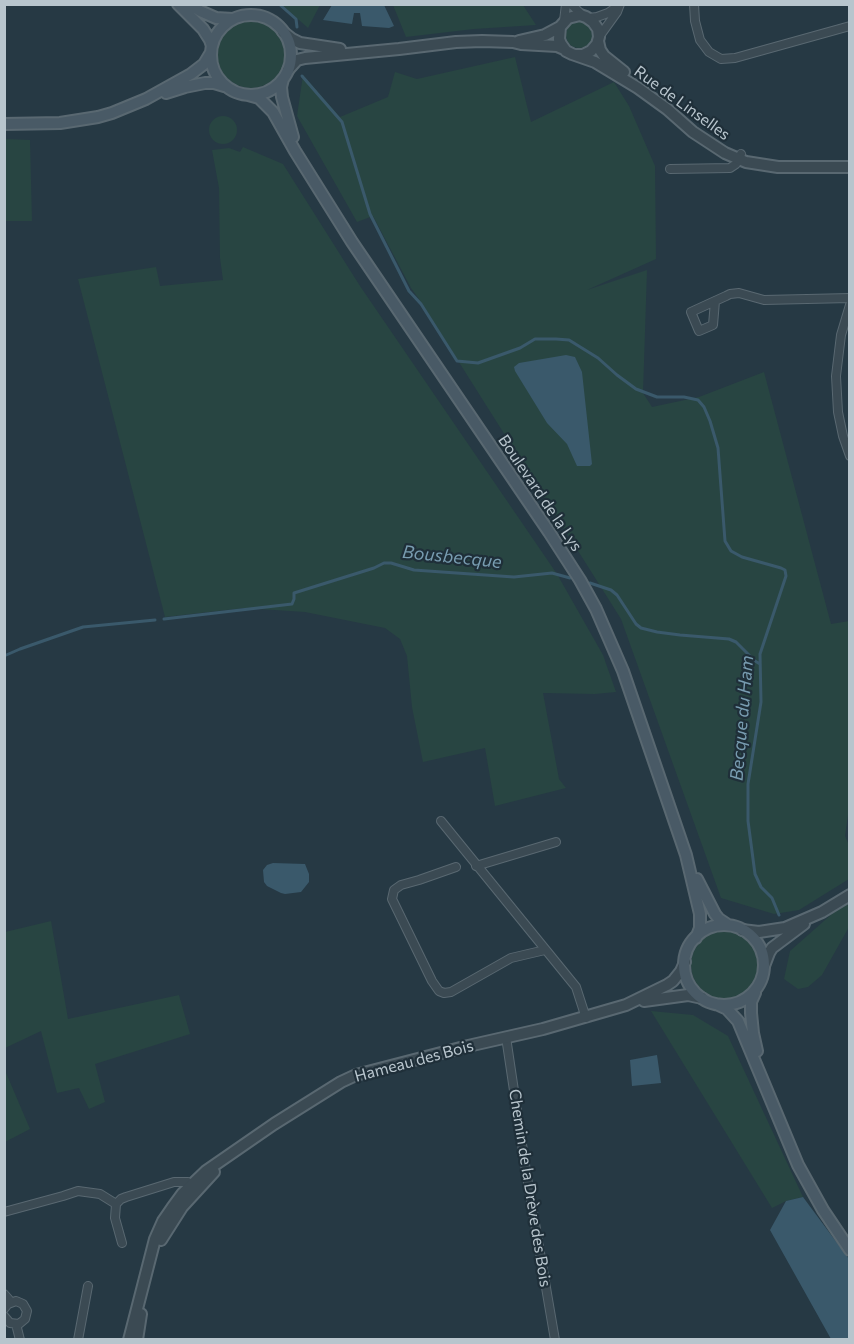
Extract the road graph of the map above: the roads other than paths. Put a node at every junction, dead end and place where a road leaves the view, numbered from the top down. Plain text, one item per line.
1 (178, 4) edge
2 (190, 4) edge
3 (569, 4) edge
4 (619, 4) edge
5 (694, 4) edge
6 (586, 17) junction
7 (233, 19) junction
8 (562, 25) junction
9 (849, 26) edge
10 (283, 32) junction
11 (598, 39) junction
12 (513, 42) junction
13 (564, 49) junction
14 (211, 50) junction
15 (364, 52) junction
16 (578, 56) junction
17 (285, 74) junction
18 (225, 86) junction
19 (248, 95) junction
20 (146, 99) junction
21 (4, 124) edge
22 (740, 157) junction
23 (849, 167) edge
24 (670, 169) dead end
25 (313, 178) junction
26 (849, 298) edge
27 (716, 301) dead end
28 (849, 305) edge
29 (849, 456) edge
30 (441, 821) dead end
31 (556, 842) dead end
32 (686, 855) junction
33 (476, 866) junction
34 (456, 867) dead end
35 (849, 896) edge
36 (822, 912) junction
37 (729, 926) junction
38 (742, 930) junction
39 (696, 938) junction
40 (545, 950) junction
41 (685, 962) junction
42 (764, 966) junction
43 (756, 989) junction
44 (702, 998) junction
45 (716, 1004) junction
46 (626, 1005) junction
47 (586, 1018) junction
48 (506, 1037) junction
49 (767, 1089) junction
50 (194, 1187) junction
51 (116, 1204) junction
52 (4, 1212) edge
53 (122, 1243) dead end
54 (849, 1250) edge
55 (144, 1280) junction
56 (88, 1286) dead end
57 (4, 1294) edge
58 (10, 1302) junction
59 (4, 1310) edge
60 (4, 1316) edge
61 (16, 1324) junction
62 (20, 1340) edge
63 (78, 1340) edge
64 (129, 1340) edge
65 (136, 1340) edge
66 (555, 1340) edge

1 - 14 main road
2 - 7 main road
3 - 6 street
3 - 8 street
4 - 6 street
4 - 11 street
5 - 9 street
6 - 8 street
6 - 11 street
7 - 10 main road
7 - 14 main road
8 - 12 street
8 - 13 street
10 - 15 street
10 - 17 main road
11 - 16 street
11 - 22 street, Rue de Linselles
12 - 13 street
12 - 15 street
13 - 16 street
14 - 18 main road
14 - 20 main road
15 - 17 street
16 - 22 street, Rue de Linselles
17 - 19 main road
17 - 25 main road, Boulevard de la Lys
18 - 19 main road
18 - 20 main road
19 - 25 main road, Boulevard de la Lys
20 - 21 main road
22 - 23 street, Rue de Linselles
22 - 24 street
25 - 32 main road, Boulevard de la Lys
26 - 27 street
28 - 29 street
30 - 33 street
31 - 33 street
32 - 37 main road, Boulevard de la Lys
32 - 39 main road, Boulevard de la Lys
33 - 40 street
34 - 40 street
35 - 36 street
36 - 38 street
36 - 42 street
37 - 38 main road
37 - 39 main road
38 - 42 main road
39 - 41 main road
40 - 47 street
41 - 44 main road
41 - 46 street, Hameau des Bois
42 - 43 main road
43 - 45 main road
43 - 49 main road
44 - 45 main road
44 - 46 street, Hameau des Bois
45 - 49 main road
46 - 47 street, Hameau des Bois
47 - 48 street, Hameau des Bois
48 - 50 street, Hameau des Bois
48 - 66 street, Chemin de la Drève des Bois
49 - 54 main road
50 - 51 street
50 - 55 street, Hameau des Bois
51 - 52 street
51 - 53 street
55 - 64 street, Hameau des Bois
55 - 65 street, Hameau des Bois
56 - 63 street
57 - 58 street
58 - 59 street
58 - 61 street
60 - 61 street
61 - 62 street

